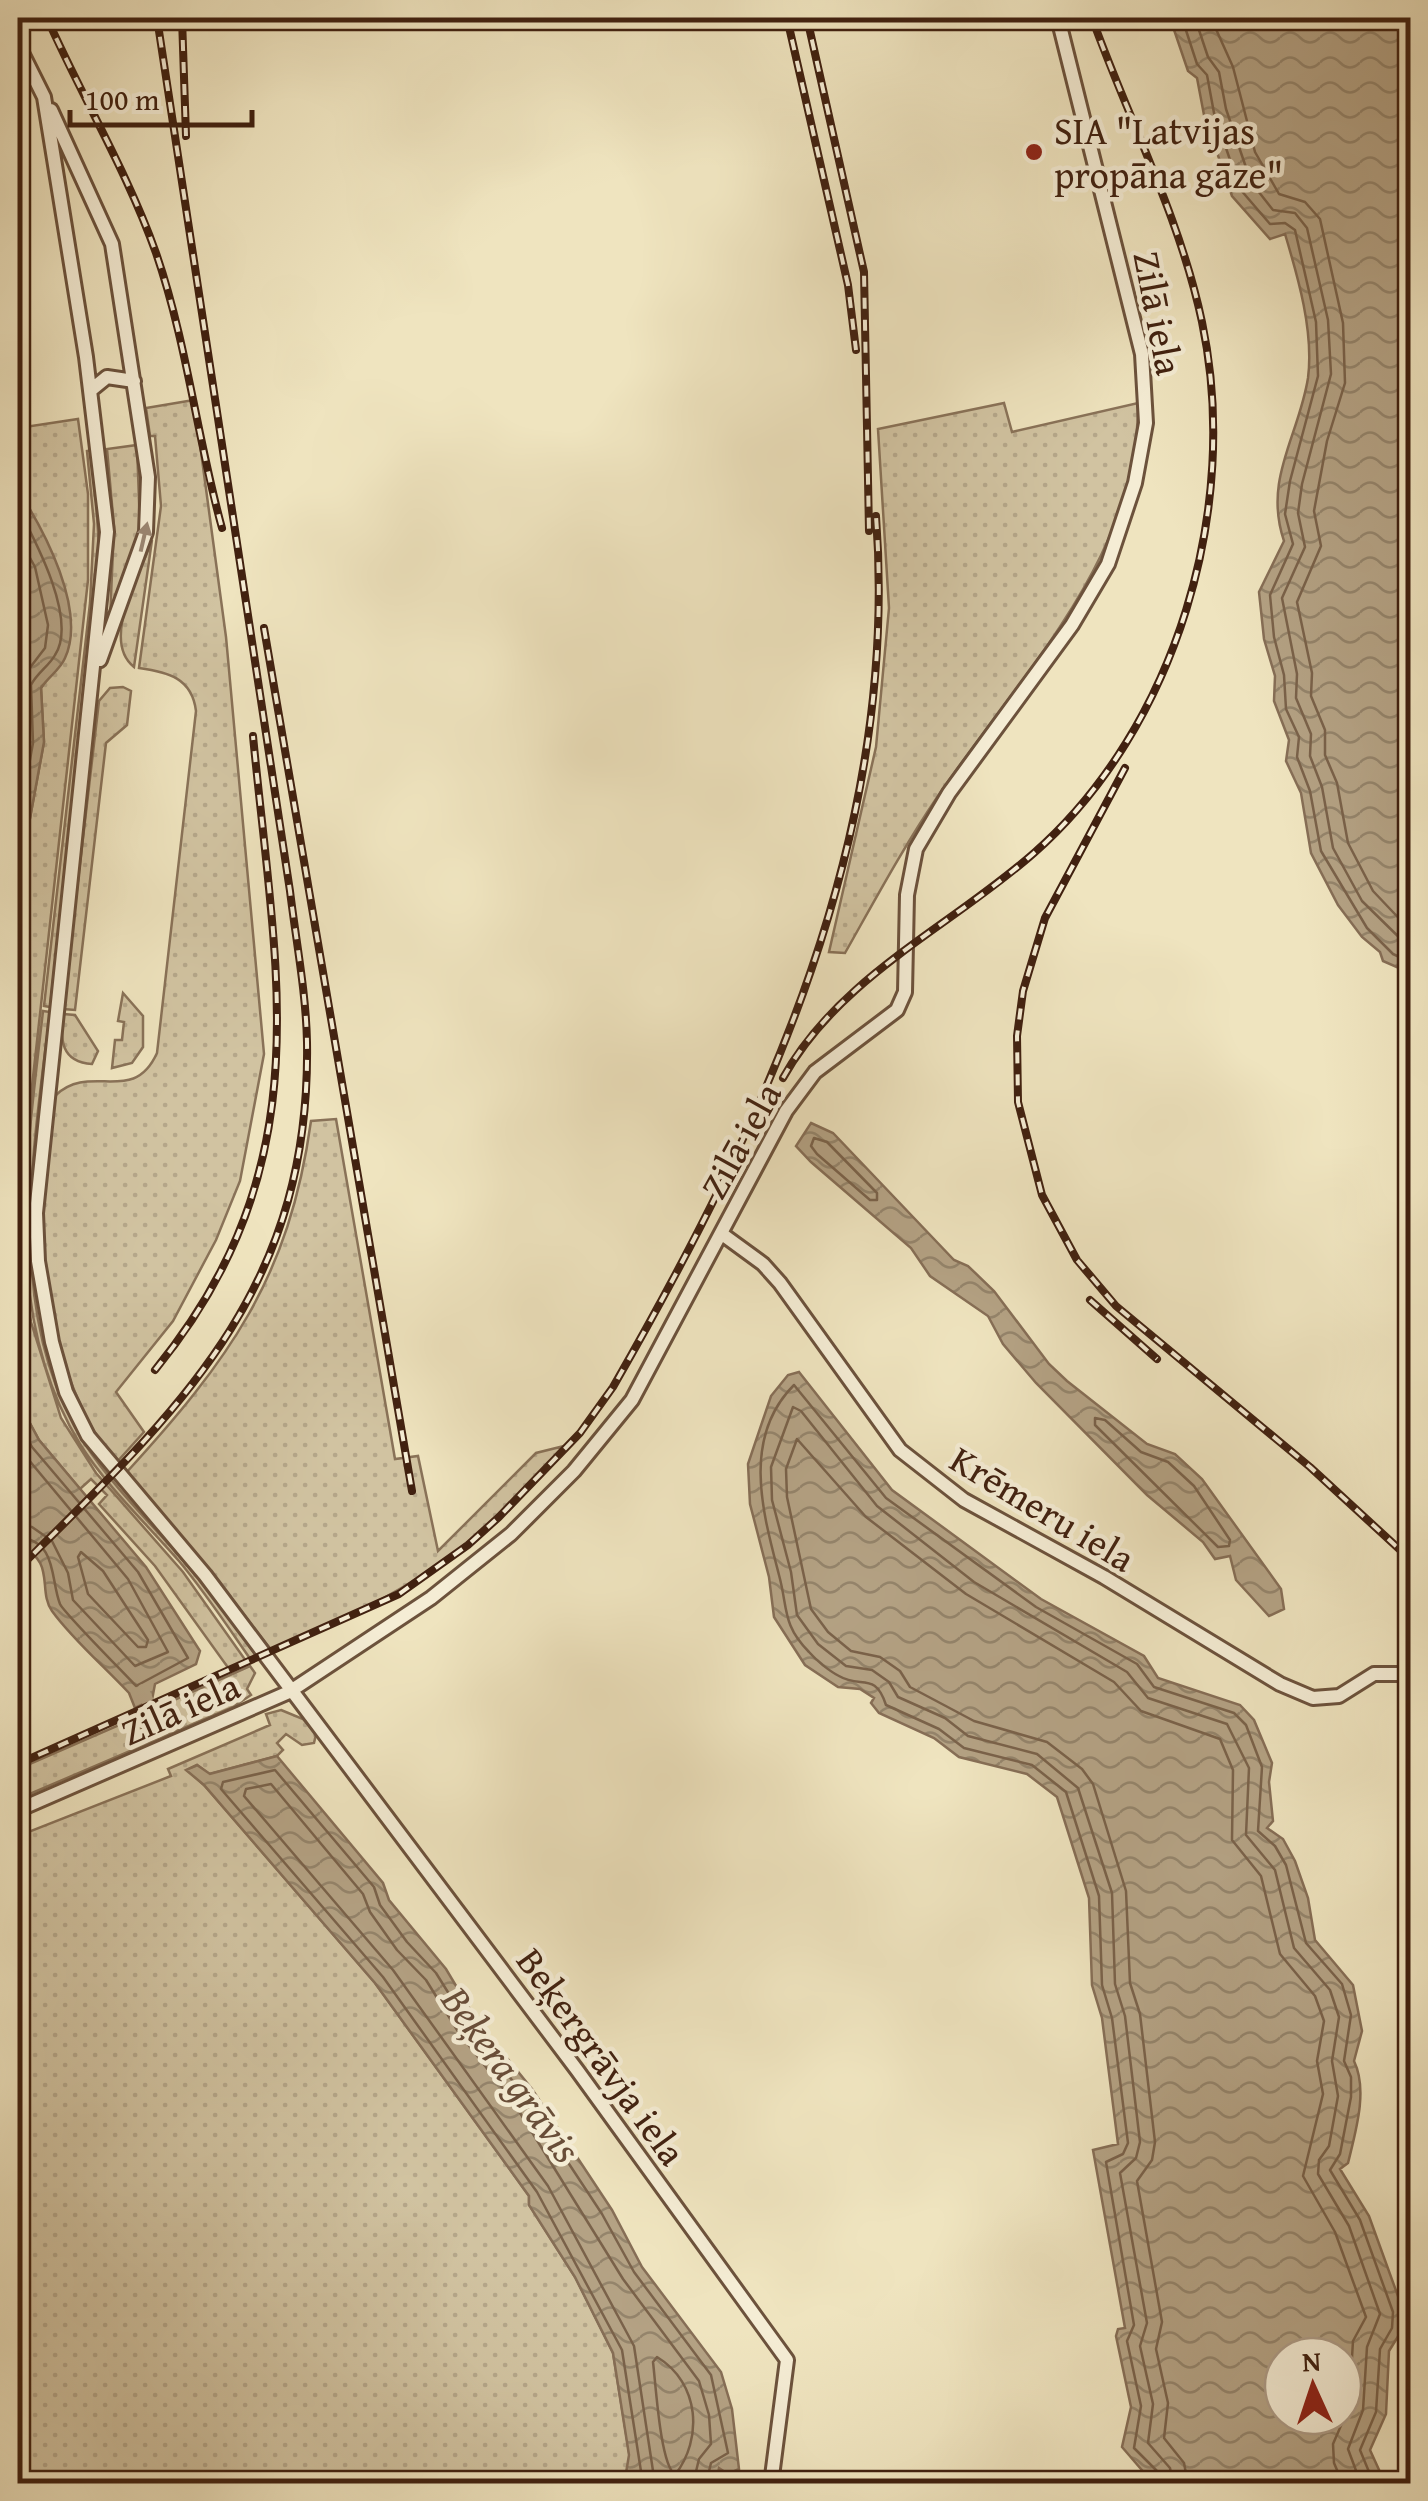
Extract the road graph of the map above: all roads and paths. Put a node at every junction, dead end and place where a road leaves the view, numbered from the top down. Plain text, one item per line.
1 (1058, 18) edge
2 (18, 45) edge
3 (44, 98) junction
4 (134, 381) junction
5 (91, 390) junction
6 (95, 677) junction
7 (722, 1234) junction
8 (1410, 1674) edge
9 (289, 1692) junction
10 (18, 1810) edge
11 (771, 2484) edge

1 - 7 street, Zilā iela
2 - 3 street
3 - 4 street
3 - 5 street
4 - 5 street
6 -> 4 street
5 - 6 street
6 - 9 street, Beķergrāvja iela
7 - 8 street, Krēmeru iela
7 - 9 street, Zilā iela
9 - 10 street, Zilā iela
9 - 11 street, Beķergrāvja iela

